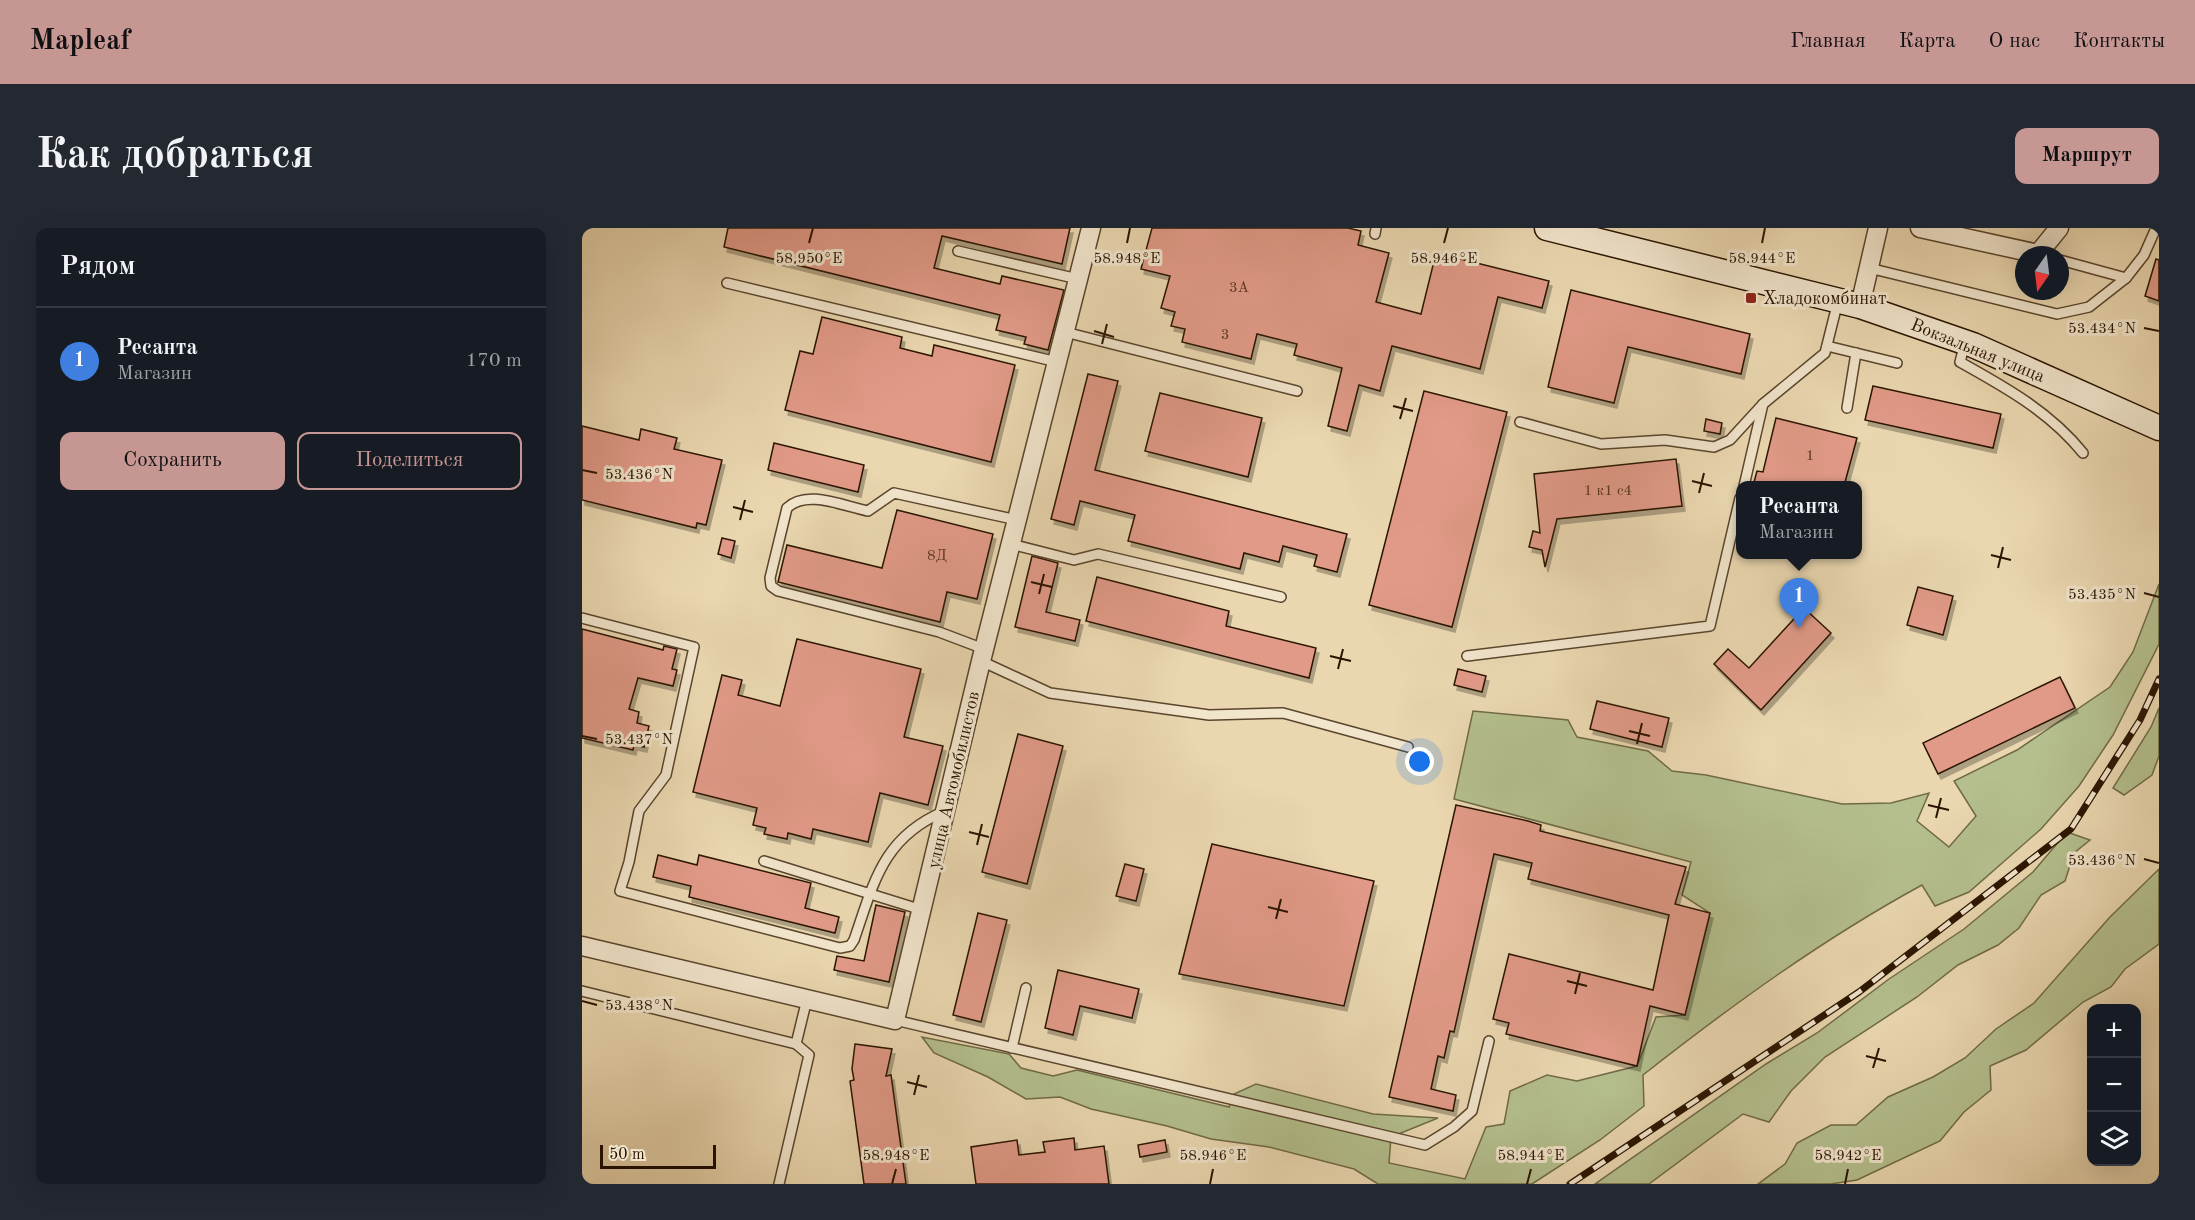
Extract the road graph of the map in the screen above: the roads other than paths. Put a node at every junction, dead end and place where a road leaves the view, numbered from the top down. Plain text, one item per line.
1 (1091, 228) edge
2 (1547, 228) edge
3 (1878, 228) edge
4 (1920, 228) edge
5 (2059, 228) edge
6 (2156, 228) edge
7 (1596, 234) edge
8 (2046, 246) edge
9 (2015, 249) edge
10 (958, 251) dead end
11 (2069, 262) edge
12 (1869, 268) junction
13 (2126, 278) junction
14 (1078, 279) junction
15 (728, 283) dead end
16 (1849, 304) junction
17 (1065, 332) junction
18 (1965, 342) junction
19 (1827, 346) junction
20 (1857, 353) junction
21 (1057, 362) junction
22 (1897, 363) dead end
23 (1297, 391) dead end
24 (1763, 404) junction
25 (1847, 408) dead end
26 (1520, 422) dead end
27 (2159, 428) edge
28 (2083, 453) dead end
29 (1744, 481) edge
30 (1736, 515) edge
31 (1017, 520) junction
32 (1011, 544) junction
33 (1281, 597) dead end
34 (582, 618) edge
35 (982, 655) junction
36 (1467, 656) dead end
37 (1408, 747) dead end
38 (945, 812) junction
39 (764, 861) dead end
40 (869, 895) junction
41 (922, 910) junction
42 (582, 946) edge
43 (1026, 988) dead end
44 (582, 991) edge
45 (807, 999) junction
46 (895, 1020) junction
47 (1489, 1041) dead end
48 (796, 1044) junction
49 (1012, 1047) junction
50 (779, 1184) edge

1 - 14 street, улица Автомобилистов
2 - 7 main road, Вокзальная улица
3 - 12 street
4 - 9 street
5 - 8 street
6 - 13 lane
7 - 16 main road, Вокзальная улица
10 - 14 lane
11 - 13 lane
12 - 13 lane
12 - 16 street
14 - 17 street, улица Автомобилистов
15 - 21 lane
16 - 18 main road, Вокзальная улица
16 - 19 lane
17 - 21 street, улица Автомобилистов
17 - 23 lane
18 - 27 main road, Вокзальная улица
18 - 28 lane
19 - 20 lane
19 - 24 lane
20 - 22 lane
20 - 25 lane
21 - 31 street, улица Автомобилистов
24 - 26 lane
24 - 29 lane
30 - 36 lane
31 - 32 street, улица Автомобилистов
31 - 35 lane
32 - 33 lane
32 - 35 street, улица Автомобилистов
34 - 40 lane
35 - 37 lane
35 - 38 street, улица Автомобилистов
38 - 40 lane
38 - 41 street, улица Автомобилистов
39 - 40 lane
40 - 41 lane
41 - 46 street, улица Автомобилистов
42 - 45 street
43 - 49 lane
44 - 48 lane
45 - 46 street
45 - 48 lane
46 - 49 lane
47 - 49 lane
48 - 50 lane

